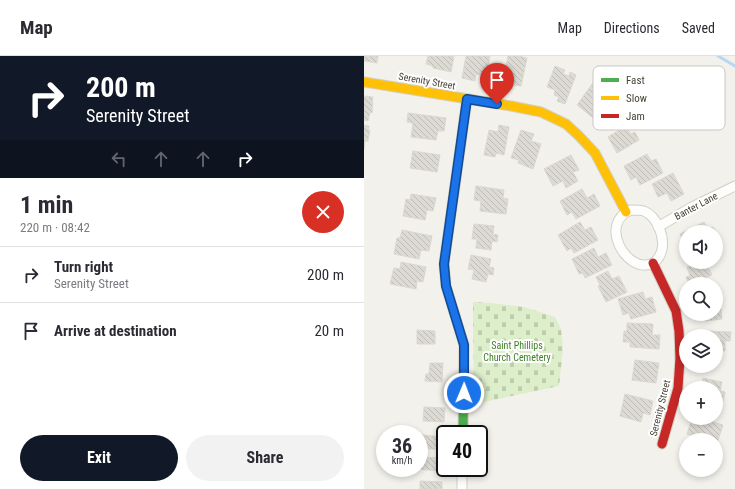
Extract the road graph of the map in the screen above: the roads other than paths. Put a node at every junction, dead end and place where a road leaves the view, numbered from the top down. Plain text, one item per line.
1 (364, 82) edge
2 (467, 99) junction
3 (735, 186) edge
4 (626, 212) junction
5 (658, 227) junction
6 (652, 263) junction
7 (463, 425) edge
8 (662, 444) dead end
9 (462, 477) edge
10 (462, 489) edge

1 - 2 street, Serenity Street
2 - 4 street, Serenity Street
2 - 7 street
3 - 5 street, Banter Lane
4 - 5 street
4 - 6 street
5 - 6 street
6 - 8 street, Serenity Street
9 - 10 street

